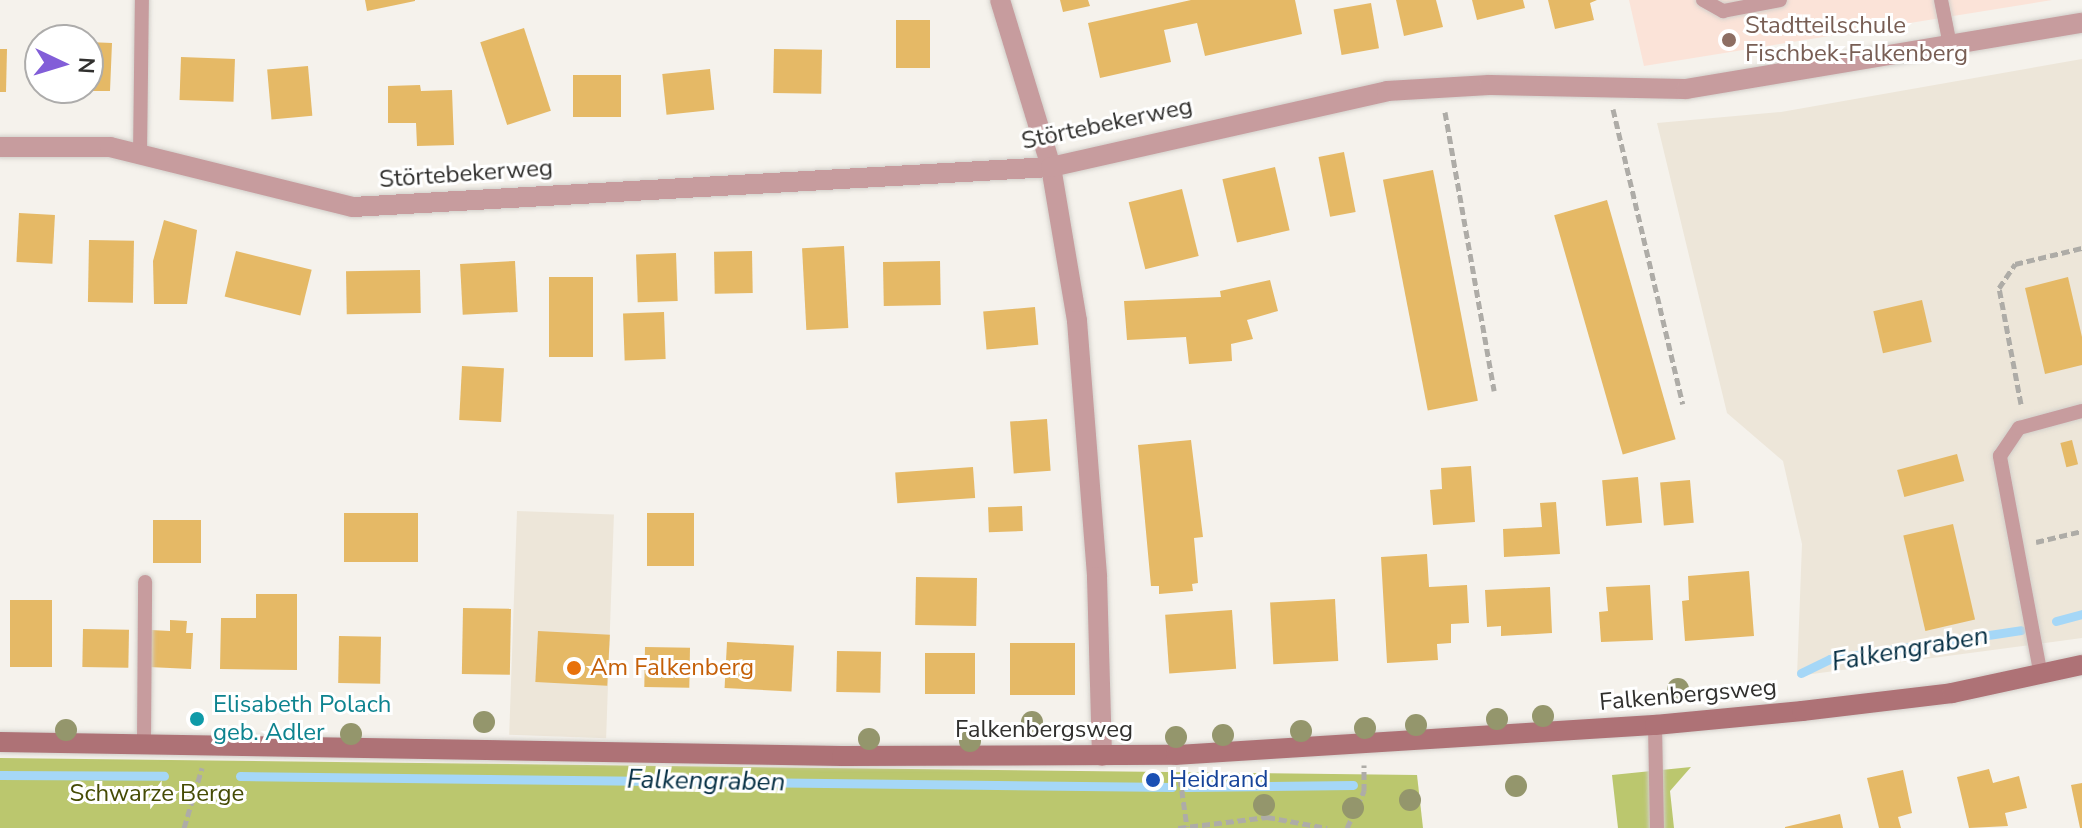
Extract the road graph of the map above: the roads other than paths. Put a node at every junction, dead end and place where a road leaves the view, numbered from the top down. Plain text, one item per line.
1 (142, 0) edge
2 (1000, 0) edge
3 (1703, 0) edge
4 (1780, 0) edge
5 (1941, 0) edge
6 (2082, 23) edge
7 (1950, 45) junction
8 (0, 147) edge
9 (140, 155) junction
10 (1051, 167) junction
11 (2082, 411) edge
12 (145, 582) dead end
13 (2082, 665) edge
14 (2041, 676) junction
15 (1655, 725) junction
16 (0, 742) edge
17 (144, 742) junction
18 (1102, 756) junction
19 (1657, 828) edge

1 - 9 lane
2 - 10 street
3 - 4 lane
5 - 7 lane
6 - 7 street, Störtebekerweg
7 - 10 street, Störtebekerweg
8 - 9 street, Störtebekerweg
9 - 10 street, Störtebekerweg
10 - 18 street
11 - 14 lane
12 - 17 lane
13 - 14 street, Falkenbergsweg
14 - 15 street, Falkenbergsweg
15 - 18 street, Falkenbergsweg
15 - 19 lane
16 - 17 street, Falkenbergsweg
17 - 18 street, Falkenbergsweg

